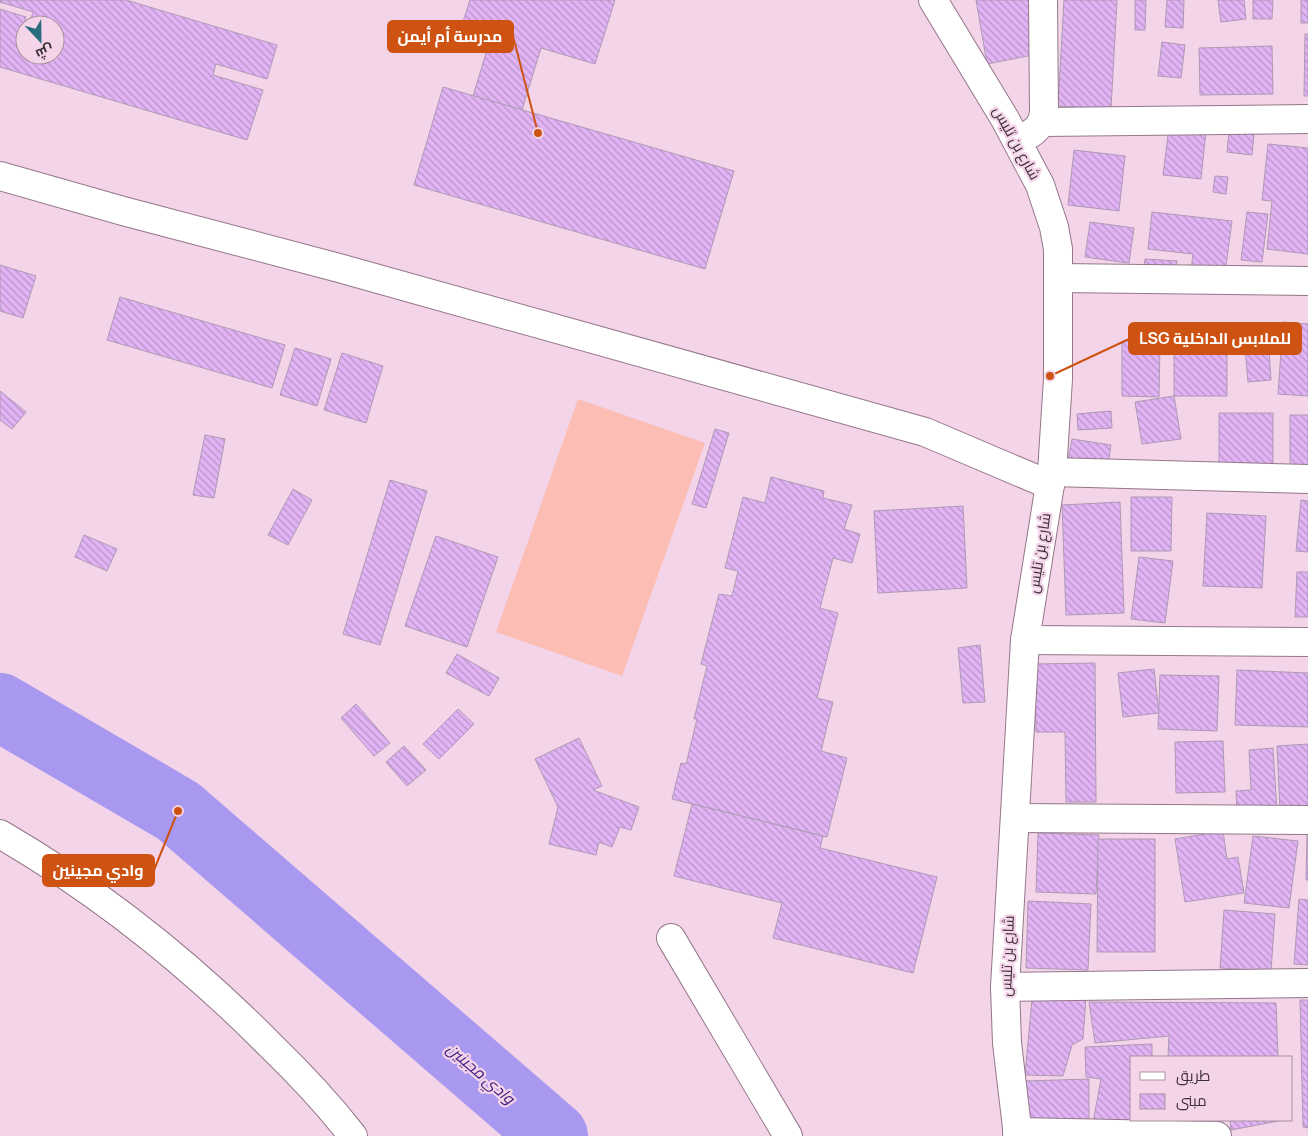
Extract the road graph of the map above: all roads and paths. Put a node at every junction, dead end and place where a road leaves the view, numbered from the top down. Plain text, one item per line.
1 (933, 0) edge
2 (1043, 0) edge
3 (1308, 119) edge
4 (1043, 122) junction
5 (1018, 142) junction
6 (0, 176) edge
7 (1059, 278) junction
8 (1308, 281) edge
9 (1051, 479) junction
10 (1308, 479) edge
11 (1025, 640) junction
12 (1308, 642) edge
13 (1015, 818) junction
14 (1308, 820) edge
15 (0, 834) edge
16 (671, 938) dead end
17 (1308, 983) edge
18 (1005, 986) junction
19 (1018, 1134) edge
20 (353, 1136) edge
21 (788, 1136) edge
22 (1217, 1136) edge

1 - 5 main road, شارع بن تليس
2 - 4 main road
3 - 4 main road
4 - 5 main road
5 - 7 main road, شارع بن تليس
6 - 9 main road
7 - 8 main road
7 - 9 main road, شارع بن تليس
9 - 10 main road
9 - 11 main road, شارع بن تليس
11 - 12 main road
11 - 13 main road, شارع بن تليس
13 - 14 main road
13 - 18 main road, شارع بن تليس
15 - 20 main road
16 - 21 main road
17 - 18 main road
18 - 19 main road, شارع بن تليس
19 - 22 main road

